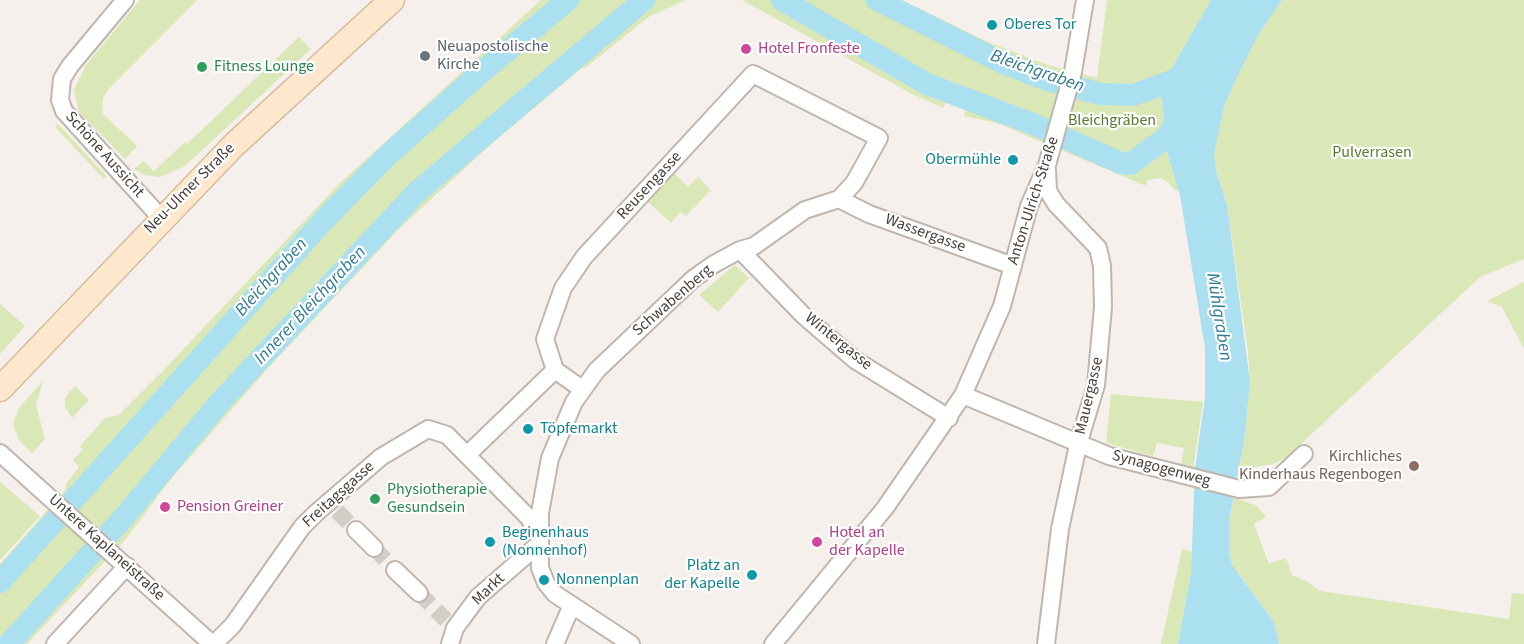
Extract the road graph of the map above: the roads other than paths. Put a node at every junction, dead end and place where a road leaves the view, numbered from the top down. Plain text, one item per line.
1 (125, 0) edge
2 (392, 0) edge
3 (1085, 0) edge
4 (1047, 165) junction
5 (839, 199) junction
6 (161, 218) junction
7 (740, 250) junction
8 (1013, 266) junction
9 (555, 370) junction
10 (0, 389) edge
11 (582, 389) junction
12 (963, 395) junction
13 (949, 418) junction
14 (1078, 445) junction
15 (0, 453) edge
16 (1304, 454) dead end
17 (467, 455) junction
18 (356, 530) tunnel mouth
19 (539, 540) junction
20 (374, 548) tunnel mouth
21 (121, 561) junction
22 (395, 570) tunnel mouth
23 (419, 593) tunnel mouth
24 (572, 605) junction
25 (450, 631) edge
26 (55, 644) edge
27 (213, 644) edge
28 (555, 644) edge
29 (631, 644) edge
30 (773, 644) edge
31 (1046, 644) edge

1 - 6 street, Schöne Aussicht
2 - 6 main road, Neu-Ulmer Straße
3 - 4 street, Anton-Ulrich-Straße
4 - 8 street, Anton-Ulrich-Straße
4 - 14 street, Mauergasse
5 - 7 street, Schwabenberg
5 - 8 street, Wassergasse
5 - 9 street, Reusengasse
6 - 10 main road, Neu-Ulmer Straße
7 - 11 street, Schwabenberg
7 - 13 street, Wintergasse
8 - 12 street, Anton-Ulrich-Straße
9 - 11 street
9 - 17 street
11 - 19 street, Schwabenberg
12 - 13 street, Anton-Ulrich-Straße
12 - 14 street
13 - 30 street, Anton-Ulrich-Straße
14 - 16 street, Synagogenweg
14 - 31 street, Mauergasse
15 - 21 street, Untere Kaplaneistraße
17 - 19 street, Freitagsgasse
17 - 27 street, Freitagsgasse
18 - 20 street
19 - 24 street, Schwabenberg
19 - 25 street, Markt
21 - 26 street
21 - 27 street, Untere Kaplaneistraße
22 - 23 street
24 - 28 street
24 - 29 street, Schwabenberg

